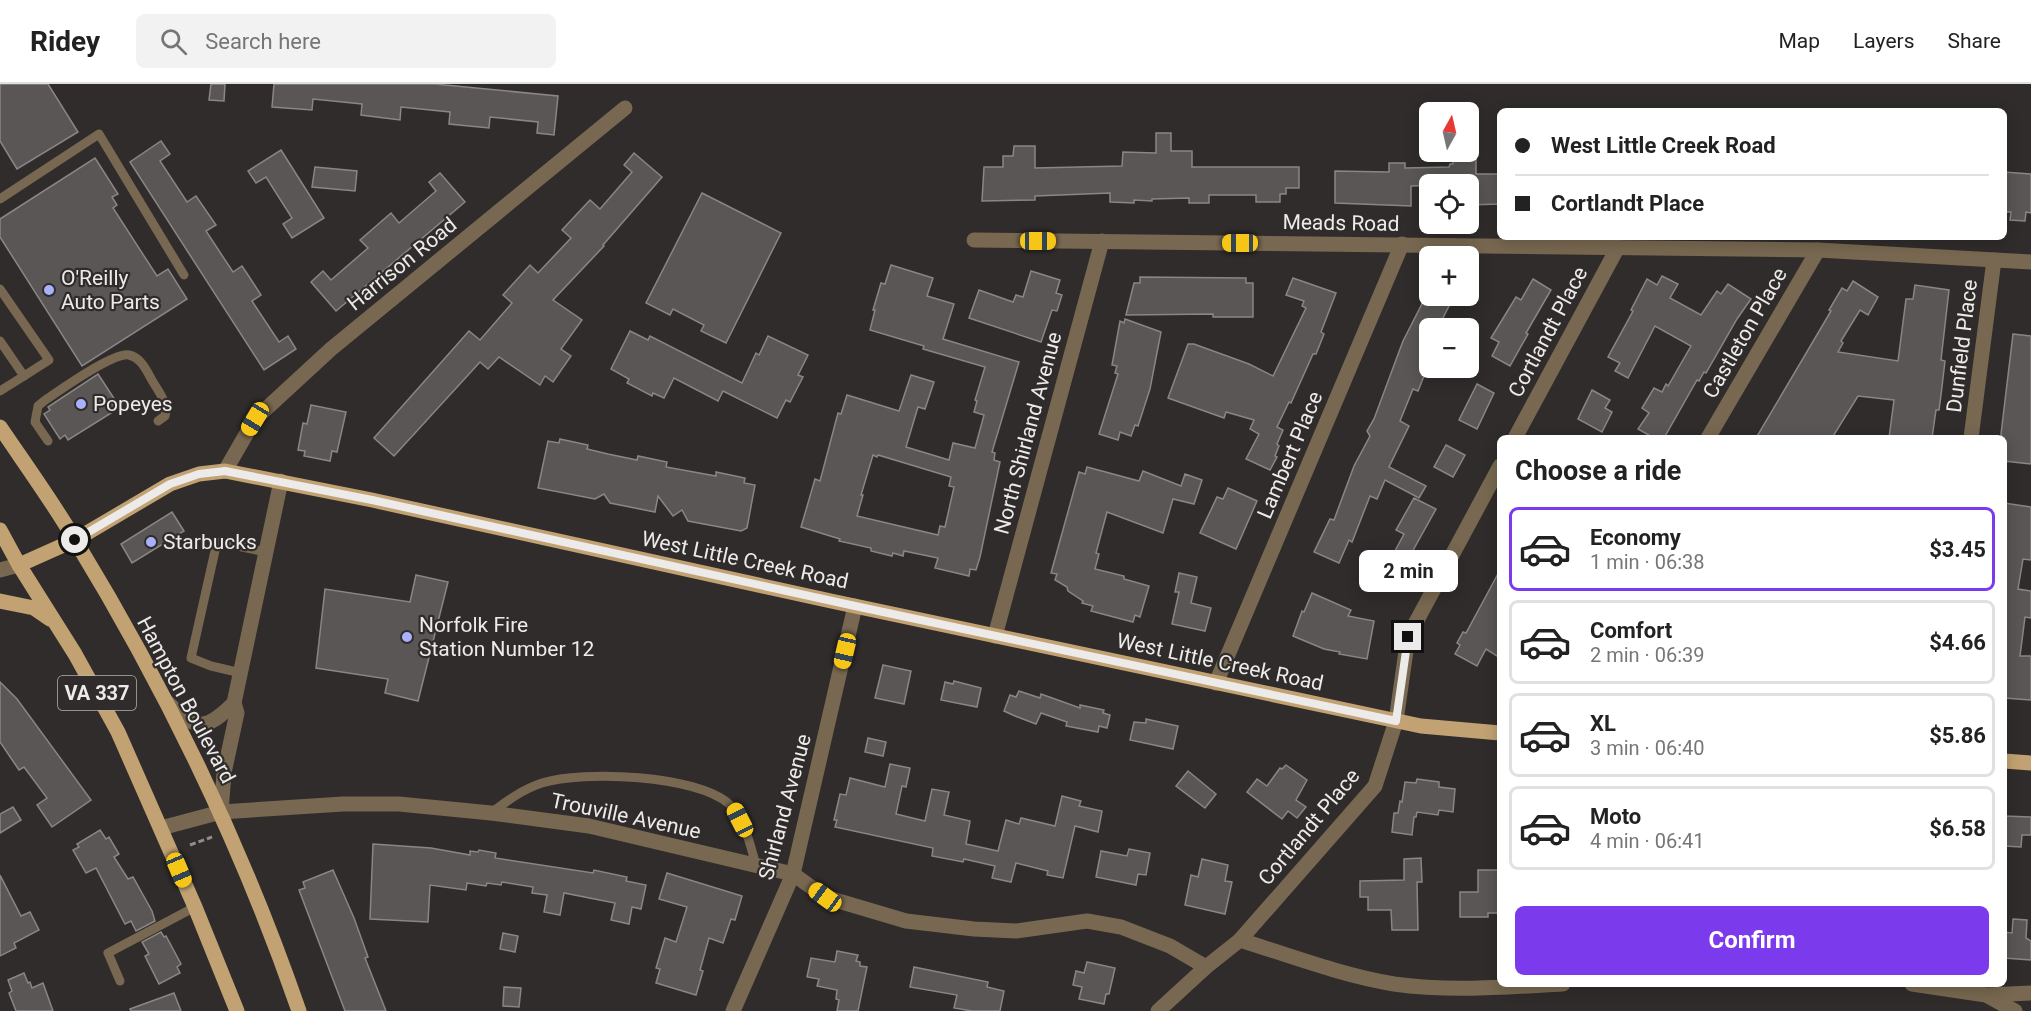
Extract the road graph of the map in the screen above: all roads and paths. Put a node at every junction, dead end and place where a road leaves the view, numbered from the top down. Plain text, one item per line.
1 (625, 108) dead end
2 (0, 199) edge
3 (974, 240) dead end
4 (1102, 241) junction
5 (1402, 244) junction
6 (1618, 247) junction
7 (1818, 250) junction
8 (1994, 260) junction
9 (2031, 262) edge
10 (184, 275) dead end
11 (0, 289) edge
12 (0, 341) edge
13 (24, 376) junction
14 (0, 391) edge
15 (158, 422) dead end
16 (0, 427) edge
17 (1517, 435) edge
18 (1710, 435) edge
19 (1971, 435) edge
20 (48, 441) dead end
21 (225, 471) junction
22 (1497, 472) edge
23 (281, 481) junction
24 (0, 530) edge
25 (75, 540) junction
26 (266, 552) junction
27 (19, 565) junction
28 (0, 570) edge
29 (0, 601) edge
30 (855, 606) junction
31 (57, 625) junction
32 (995, 636) junction
33 (241, 673) junction
34 (1216, 683) junction
35 (166, 700) junction
36 (234, 703) junction
37 (1396, 721) junction
38 (1497, 733) edge
39 (2007, 761) edge
40 (2031, 763) edge
41 (221, 812) junction
42 (492, 813) junction
43 (161, 828) junction
44 (212, 837) dead end
45 (190, 845) dead end
46 (756, 866) junction
47 (793, 874) junction
48 (195, 907) junction
49 (1240, 940) junction
50 (1206, 967) junction
51 (120, 981) dead end
52 (1501, 987) edge
53 (1932, 987) edge
54 (2031, 993) edge
55 (1986, 995) junction
56 (237, 1011) edge
57 (300, 1011) edge
58 (733, 1011) edge
59 (1158, 1011) edge
60 (2015, 1011) edge

1 - 21 street, Harrison Road
2 - 10 lane
3 - 4 street, Meads Road
4 - 5 street, Meads Road
4 - 32 street, North Shirland Avenue
5 - 6 street, Meads Road
5 - 34 street, Lambert Place
6 - 7 street, Meads Road
6 - 17 street, Cortlandt Place
7 - 8 street, Meads Road
7 - 18 street, Castleton Place
8 - 9 street, Meads Road
8 - 19 street, Dunfield Place
11 - 13 lane
12 - 13 lane
13 - 14 lane
15 - 20 lane
16 - 25 main road, Hampton Boulevard / VA 337
21 - 23 main road, West Little Creek Road
21 - 25 main road, West Little Creek Road
22 - 37 street, Cortlandt Place
23 - 26 street
23 - 30 main road, West Little Creek Road
24 - 27 main road, VA 337
25 - 27 main road, West Little Creek Road
25 - 35 main road, Hampton Boulevard / VA 337
26 - 33 street
26 - 33 lane
27 - 28 street, West Little Creek Road
27 - 31 main road, VA 337
29 - 31 main road
30 - 32 main road, West Little Creek Road
30 - 47 street, Shirland Avenue
31 - 43 main road, VA 337
32 - 34 main road, West Little Creek Road
33 - 36 street
34 - 37 main road, West Little Creek Road
35 - 36 street
35 - 41 main road, Hampton Boulevard / VA 337
36 - 41 street
37 - 38 main road, West Little Creek Road
37 - 49 street, Cortlandt Place
39 - 40 main road
41 - 42 street, Trouville Avenue
41 - 43 street, Trouville Avenue
41 - 57 main road, Hampton Boulevard / VA 337
42 - 46 street, Trouville Avenue
42 - 46 lane
43 - 48 main road, VA 337
44 - 45 path
46 - 47 street, Trouville Avenue
47 - 50 street, Trouville Avenue
47 - 58 street, Shirland Avenue
48 - 51 lane
48 - 56 main road, VA 337
49 - 50 street, Cortlandt Place
49 - 52 street
50 - 59 street, Cortlandt Place
53 - 55 street
54 - 55 street
55 - 60 street

